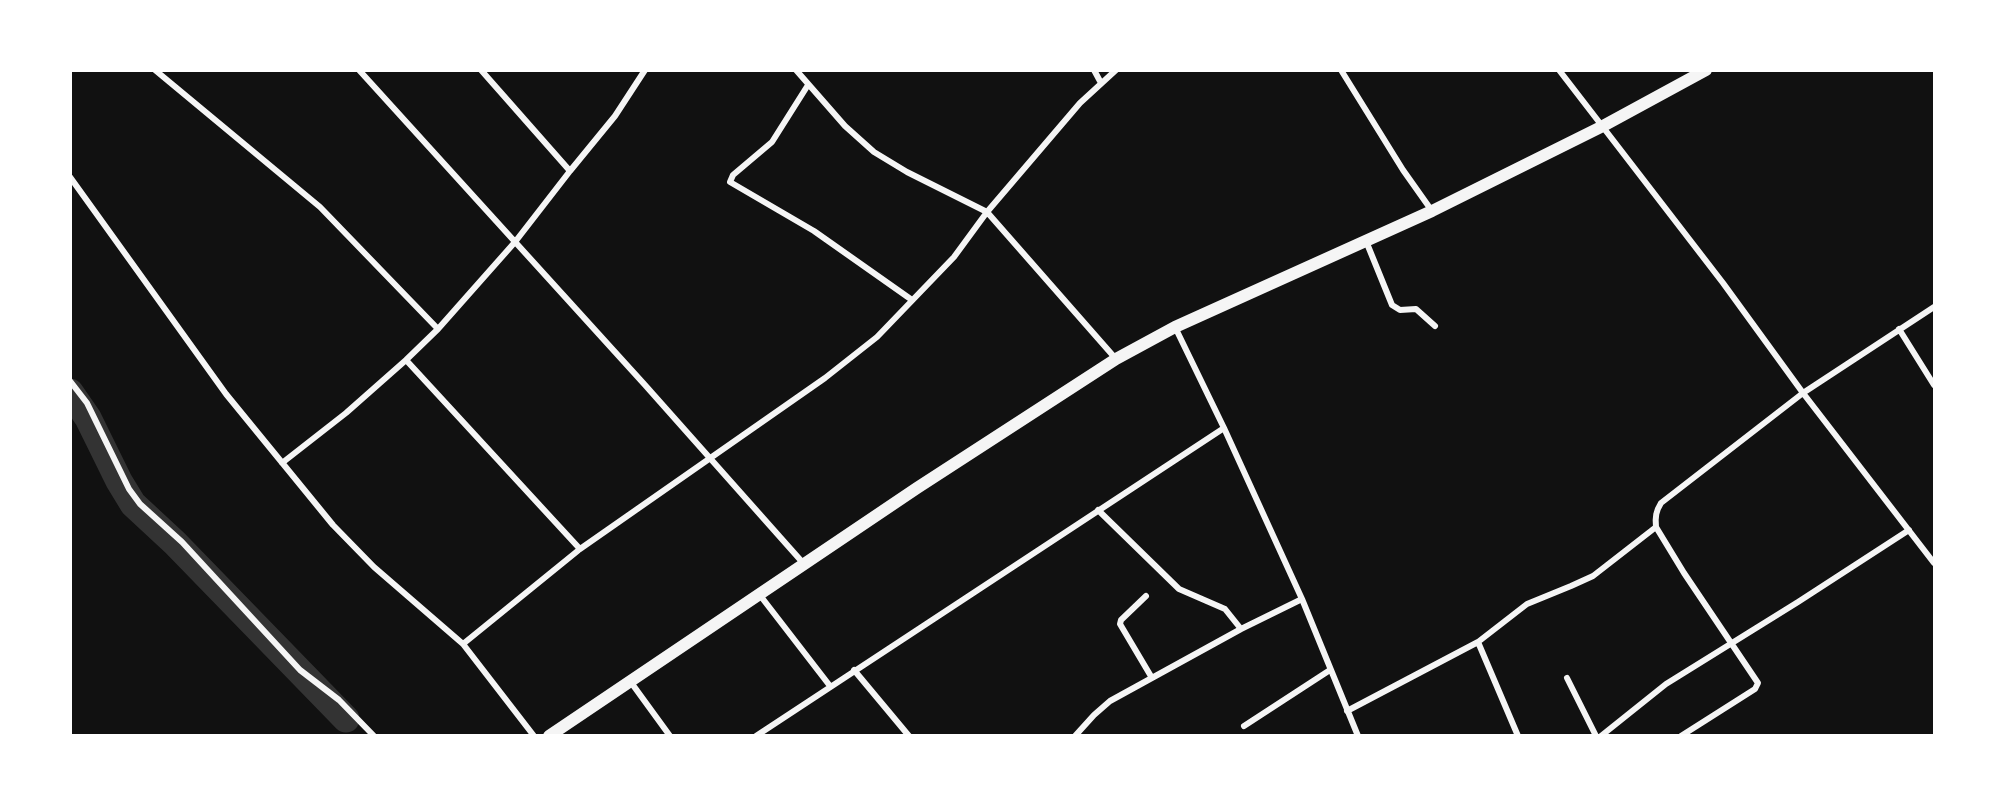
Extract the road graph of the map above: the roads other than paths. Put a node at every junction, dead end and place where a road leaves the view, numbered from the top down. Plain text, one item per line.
1 (156, 70) edge
2 (360, 70) edge
3 (481, 70) edge
4 (645, 70) edge
5 (796, 70) edge
6 (1094, 70) edge
7 (1116, 70) edge
8 (1341, 70) edge
9 (1559, 70) edge
10 (1706, 70) edge
11 (1101, 83) junction
12 (808, 85) junction
13 (1603, 126) junction
14 (570, 171) junction
15 (70, 177) edge
16 (987, 212) junction
17 (1432, 212) junction
18 (1366, 241) junction
19 (515, 242) junction
20 (912, 300) junction
21 (1935, 307) edge
22 (1435, 326) dead end
23 (1175, 327) junction
24 (438, 329) junction
25 (1899, 329) junction
26 (1116, 359) junction
27 (406, 360) junction
28 (70, 381) edge
29 (1935, 385) edge
30 (1803, 393) junction
31 (1224, 428) junction
32 (710, 459) junction
33 (282, 463) junction
34 (1098, 510) junction
35 (1656, 526) junction
36 (1909, 530) junction
37 (580, 549) junction
38 (1935, 563) edge
39 (804, 564) junction
40 (759, 594) junction
41 (1146, 596) dead end
42 (1302, 599) junction
43 (1241, 629) junction
44 (1478, 642) junction
45 (1731, 643) junction
46 (463, 644) junction
47 (854, 670) junction
48 (1330, 670) junction
49 (1152, 678) junction
50 (1568, 678) dead end
51 (630, 681) junction
52 (830, 686) junction
53 (1347, 711) junction
54 (1244, 726) dead end
55 (374, 735) edge
56 (534, 735) edge
57 (549, 735) edge
58 (670, 735) edge
59 (756, 735) edge
60 (909, 735) edge
61 (1075, 735) edge
62 (1358, 735) edge
63 (1518, 735) edge
64 (1596, 735) edge
65 (1601, 735) edge
66 (1682, 735) edge

1 - 24 street
2 - 19 street
3 - 14 street
4 - 14 street
5 - 12 street
6 - 11 street
7 - 11 street
8 - 17 street
9 - 13 street
10 - 13 main road
11 - 16 street
12 - 16 street
12 - 20 street
13 - 17 main road
13 - 30 street
14 - 19 street
15 - 33 street
16 - 20 street
16 - 26 street
17 - 18 main road
18 - 22 street
18 - 23 main road
19 - 24 street
19 - 32 street
20 - 32 street
21 - 25 street
23 - 26 main road
23 - 31 street
24 - 27 street
25 - 29 street
25 - 30 street
26 - 39 main road
27 - 33 street
27 - 37 street
28 - 55 street
30 - 35 street
30 - 36 street
31 - 34 street
31 - 42 street
32 - 37 street
32 - 39 street
33 - 46 street
34 - 43 street
34 - 47 street
35 - 44 street
35 - 45 street
36 - 38 street
36 - 45 street
37 - 46 street
39 - 40 main road
40 - 51 main road
40 - 52 street
41 - 49 street
42 - 43 street
42 - 48 street
43 - 49 street
44 - 53 street
44 - 63 street
45 - 65 street
45 - 66 street
46 - 56 street
47 - 52 street
47 - 60 street
48 - 53 street
48 - 54 street
49 - 61 street
50 - 64 street
51 - 57 main road
51 - 58 street
52 - 59 street
53 - 62 street

